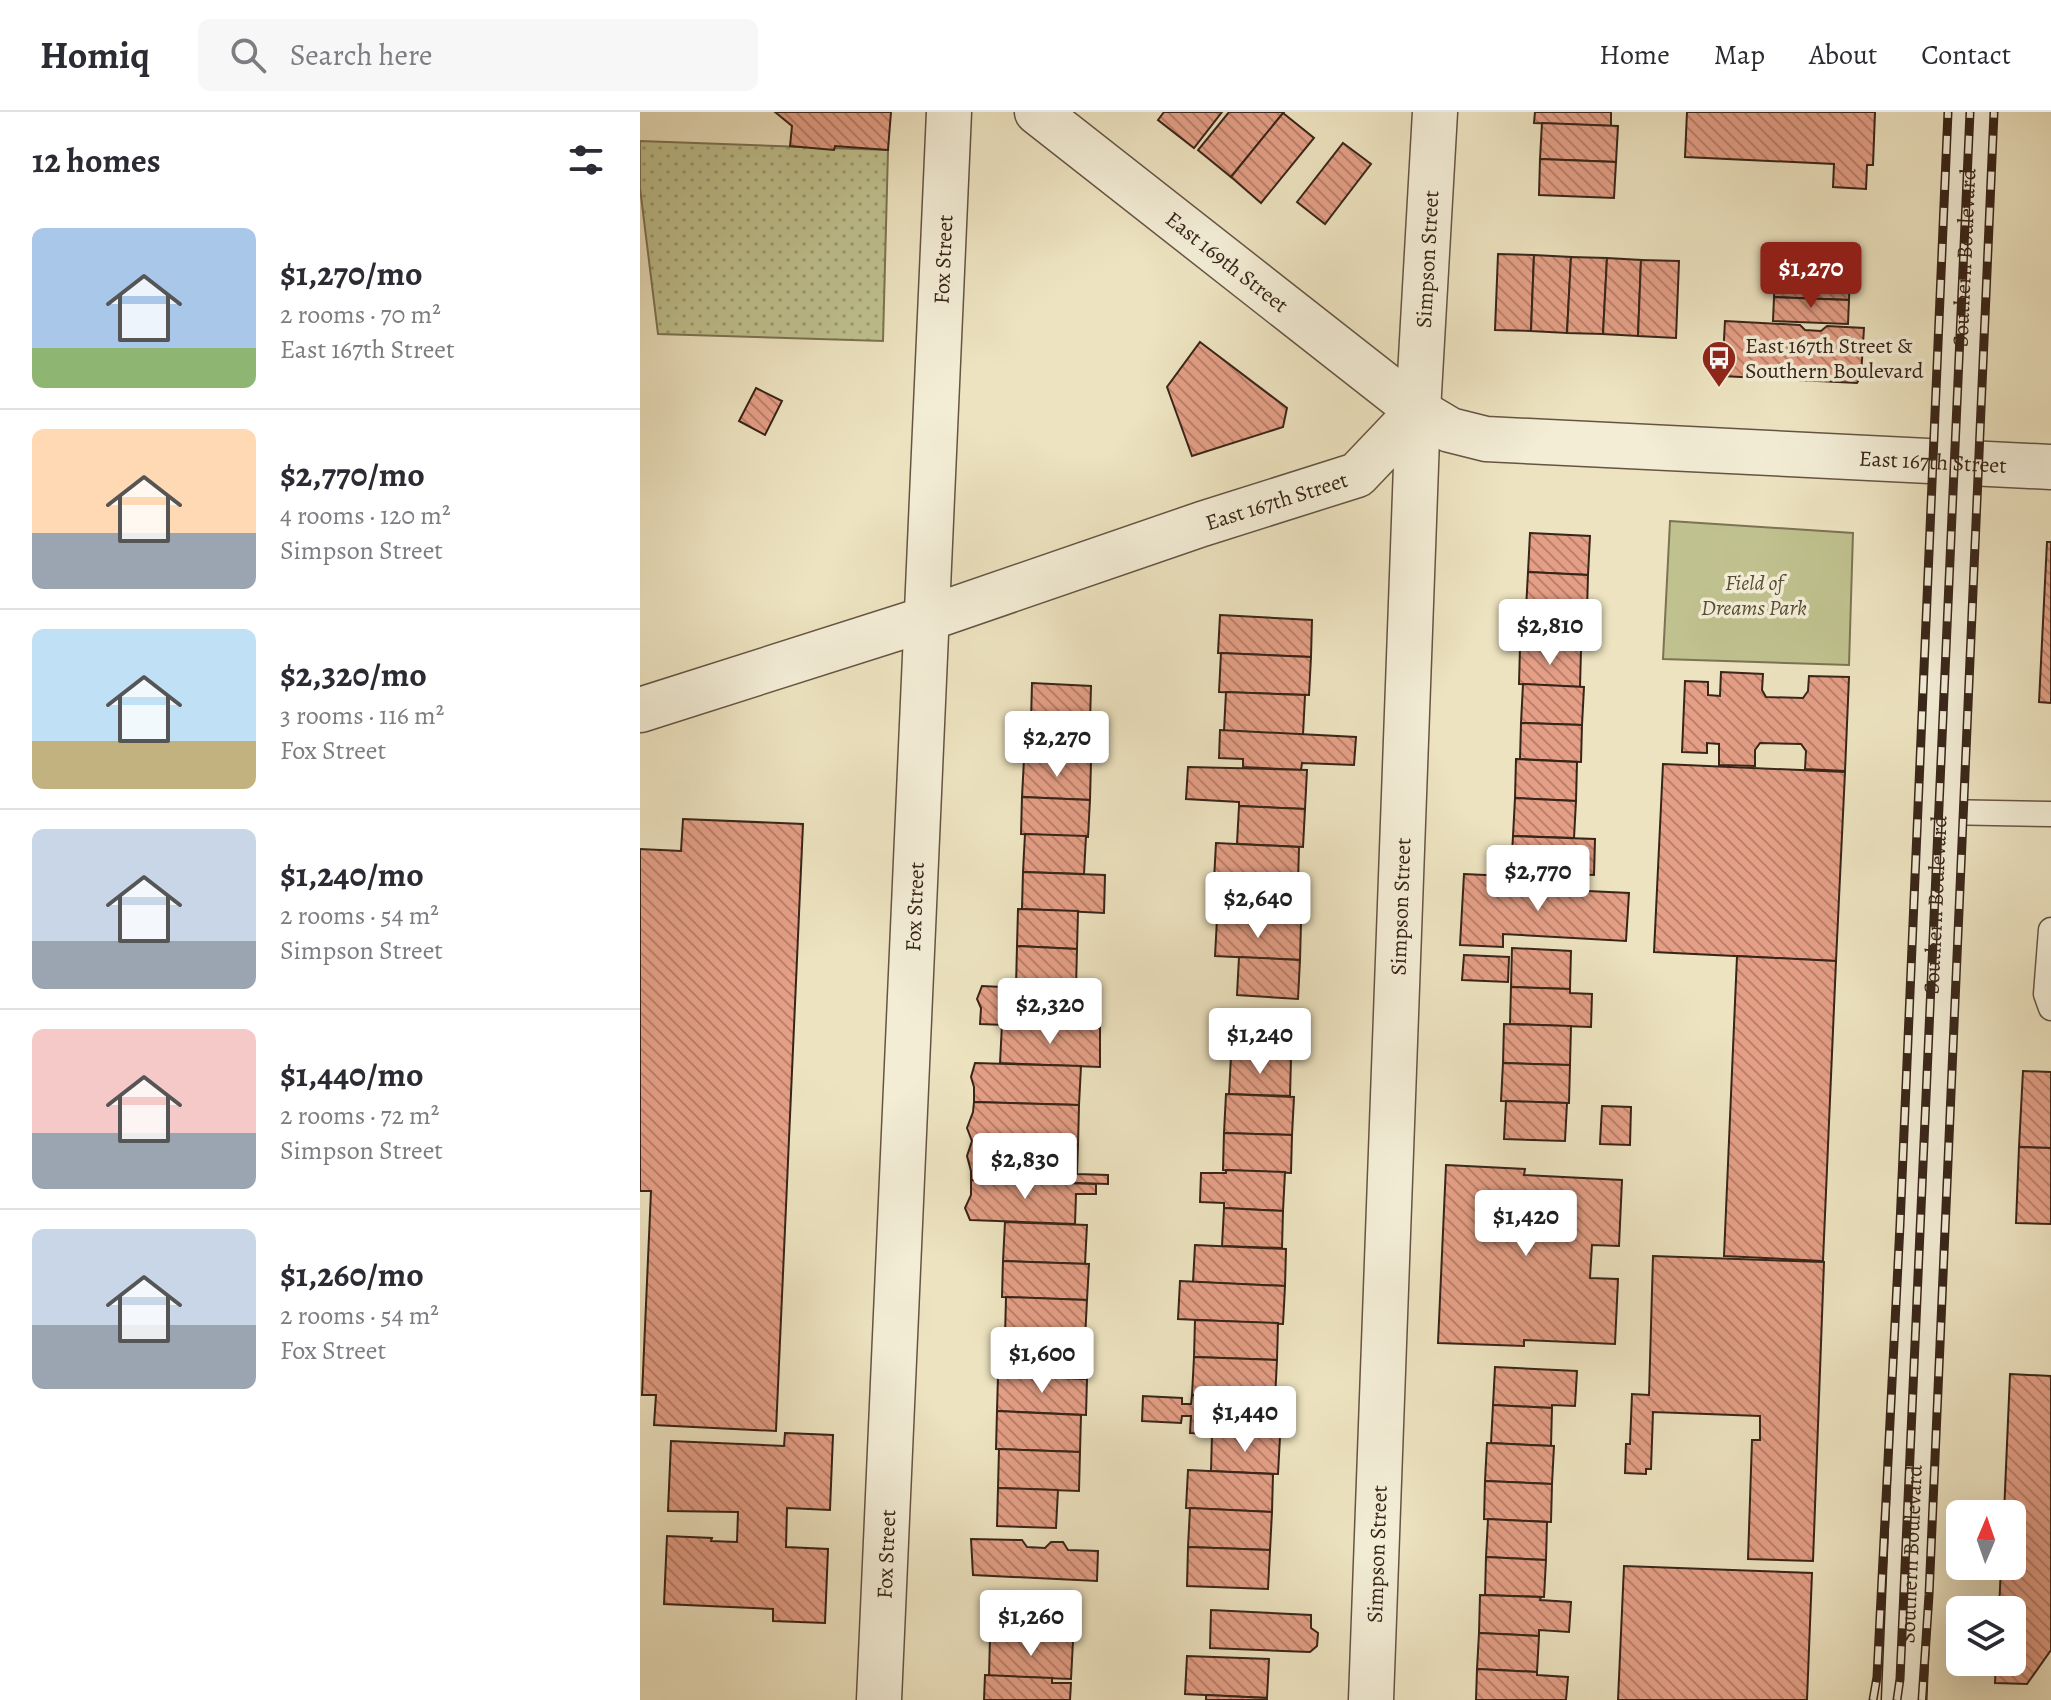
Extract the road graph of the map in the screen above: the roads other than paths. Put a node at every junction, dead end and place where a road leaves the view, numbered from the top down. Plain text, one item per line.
1 (949, 112) edge
2 (1037, 112) edge
3 (1435, 112) edge
4 (1970, 112) edge
5 (1418, 411) junction
6 (1955, 462) junction
7 (2051, 467) edge
8 (926, 619) junction
9 (640, 710) edge
10 (1941, 812) junction
11 (2051, 814) edge
12 (2051, 930) edge
13 (2051, 1008) edge
14 (879, 1700) edge
15 (1371, 1700) edge
16 (1904, 1700) edge

1 - 8 street, Fox Street
2 - 5 street, East 169th Street
3 - 5 street, Simpson Street
4 - 6 street, Southern Boulevard
5 - 6 street, East 167th Street
5 - 8 street, East 167th Street
5 - 15 street, Simpson Street
6 - 7 street, East 167th Street
6 - 10 street, Southern Boulevard
8 - 9 street, East 167th Street
8 - 14 street, Fox Street
10 - 11 lane
10 - 16 street, Southern Boulevard
12 - 13 lane

